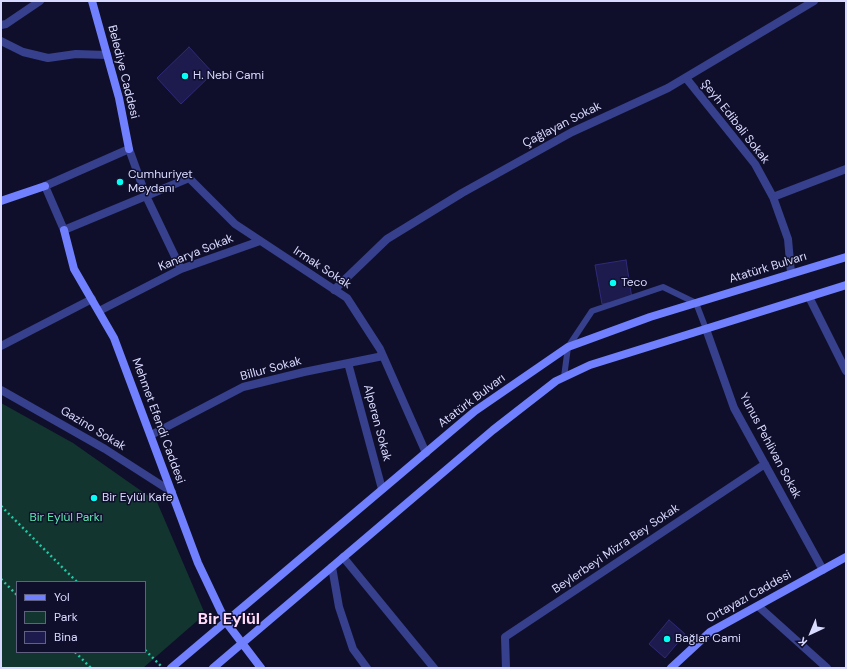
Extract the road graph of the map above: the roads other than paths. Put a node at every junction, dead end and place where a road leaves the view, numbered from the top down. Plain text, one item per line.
1 (40, 1) edge
2 (92, 1) edge
3 (814, 1) edge
4 (1, 25) edge
5 (1, 41) edge
6 (107, 55) junction
7 (686, 78) junction
8 (129, 149) junction
9 (846, 169) edge
10 (45, 186) junction
11 (146, 196) junction
12 (773, 196) junction
13 (1, 201) edge
14 (64, 230) junction
15 (260, 241) junction
16 (846, 257) edge
17 (181, 269) junction
18 (791, 273) junction
19 (846, 285) edge
20 (334, 290) junction
21 (809, 296) junction
22 (92, 299) junction
23 (696, 303) junction
24 (99, 311) junction
25 (706, 328) junction
26 (1, 346) edge
27 (568, 347) junction
28 (383, 356) junction
29 (348, 363) junction
30 (846, 371) edge
31 (564, 377) junction
32 (1, 390) edge
33 (150, 435) junction
34 (426, 453) junction
35 (765, 464) junction
36 (382, 489) junction
37 (172, 492) junction
38 (343, 557) junction
39 (846, 557) edge
40 (332, 567) junction
41 (823, 570) junction
42 (758, 606) junction
43 (226, 622) junction
44 (242, 644) junction
45 (171, 668) edge
46 (213, 668) edge
47 (261, 668) edge
48 (367, 668) edge
49 (434, 668) edge
50 (506, 668) edge
51 (671, 668) edge
52 (826, 668) edge

1 - 4 street
2 - 6 main road, Belediye Caddesi
3 - 7 street, Çağlayan Sokak
5 - 6 street
6 - 8 main road, Belediye Caddesi
7 - 12 street, Şeyh Edibali Sokak
7 - 20 street, Çağlayan Sokak
8 - 10 street
8 - 11 street
9 - 12 street
10 - 13 main road
10 - 14 street
11 - 14 street
11 - 15 street, Irmak Sokak
11 - 17 street
12 - 18 street, Şeyh Edibali Sokak
14 - 22 main road, Mehmet Efendi Caddesi
15 - 17 street, Kanarya Sokak
15 - 20 street, Irmak Sokak
16 - 18 main road, Atatürk Bulvarı
17 - 24 street, Kanarya Sokak
18 - 23 main road, Atatürk Bulvarı
19 - 21 main road
20 - 28 street, Irmak Sokak
21 - 25 main road
21 - 30 street
22 - 24 main road, Mehmet Efendi Caddesi
22 - 26 street
23 - 25 lane
23 - 27 main road, Atatürk Bulvarı
23 - 27 lane
24 - 33 main road, Mehmet Efendi Caddesi
25 - 31 main road
25 - 35 street, Yunus Pehlivan Sokak
27 - 31 lane
27 - 34 main road, Atatürk Bulvarı
28 - 29 street, Billur Sokak
28 - 34 street, Irmak Sokak
29 - 33 street, Billur Sokak
29 - 36 street, Alperen Sokak
31 - 38 main road
32 - 37 street, Gazino Sokak
33 - 37 main road, Mehmet Efendi Caddesi
34 - 36 main road, Atatürk Bulvarı
35 - 41 street, Yunus Pehlivan Sokak
35 - 50 street, Beylerbeyi Mizra Bey Sokak
36 - 43 main road, Atatürk Bulvarı
37 - 43 main road, Mehmet Efendi Caddesi
38 - 40 main road
38 - 49 street
39 - 41 main road, Ortayazı Caddesi
40 - 44 main road
40 - 48 street
41 - 42 main road, Ortayazı Caddesi
42 - 51 main road, Ortayazı Caddesi
42 - 52 street
43 - 44 main road, Mehmet Efendi Caddesi
43 - 45 main road, Atatürk Bulvarı
44 - 46 main road
44 - 47 main road, Mehmet Efendi Caddesi

